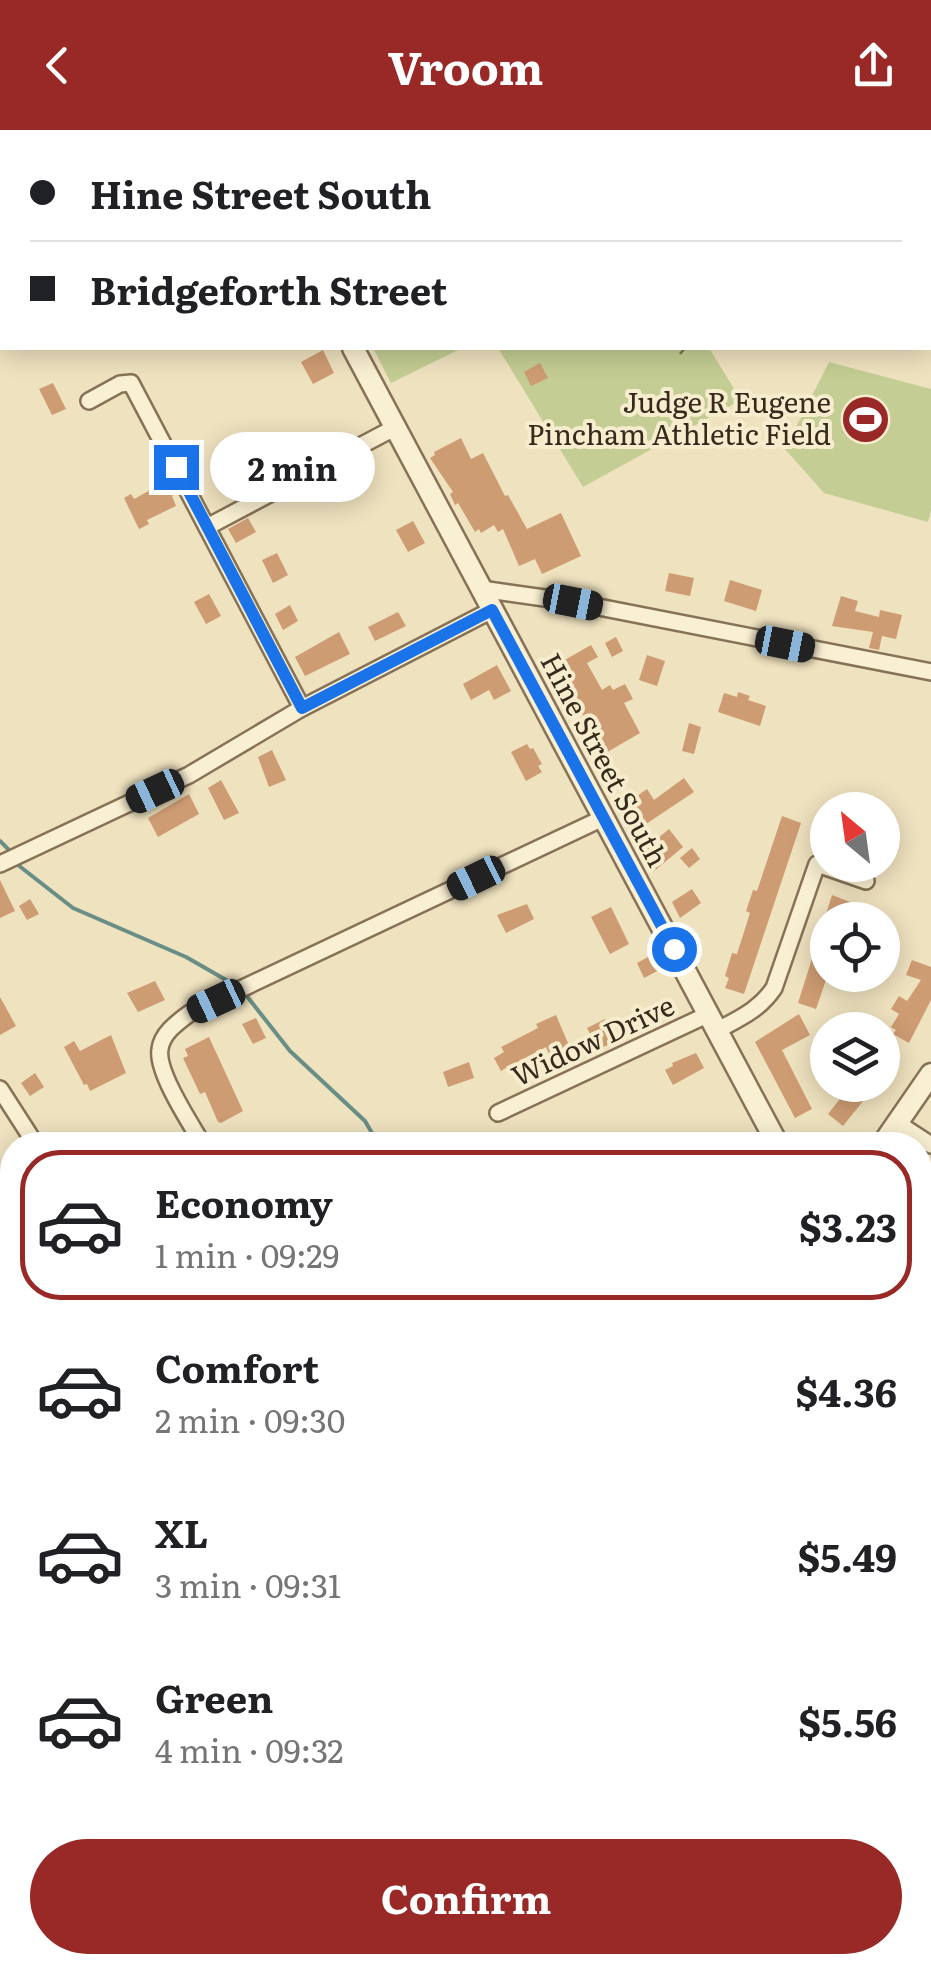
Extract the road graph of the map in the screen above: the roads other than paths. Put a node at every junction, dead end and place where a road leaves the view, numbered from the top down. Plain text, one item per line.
1 (354, 350) edge
2 (89, 401) dead end
3 (396, 427) junction
4 (206, 527) junction
5 (481, 589) junction
6 (492, 610) junction
7 (931, 672) edge
8 (302, 708) junction
9 (603, 818) junction
10 (0, 864) edge
11 (811, 882) edge
12 (713, 1022) junction
13 (931, 1074) edge
14 (0, 1089) edge
15 (498, 1113) dead end
16 (899, 1124) junction
17 (28, 1132) edge
18 (196, 1132) edge
19 (771, 1132) edge
20 (893, 1132) edge
21 (911, 1132) edge

1 - 3 street, Hine Street South
2 - 4 street
3 - 4 street
3 - 5 street, Hine Street South
4 - 8 street
5 - 6 street, Hine Street South
5 - 7 street
6 - 8 street
6 - 9 street, Hine Street South
8 - 10 street
9 - 12 street, Hine Street South
9 - 18 street
11 - 12 street, Widow Drive
12 - 15 street, Widow Drive
12 - 19 street, Hine Street South
13 - 16 street
14 - 17 street
16 - 20 street
16 - 21 street

